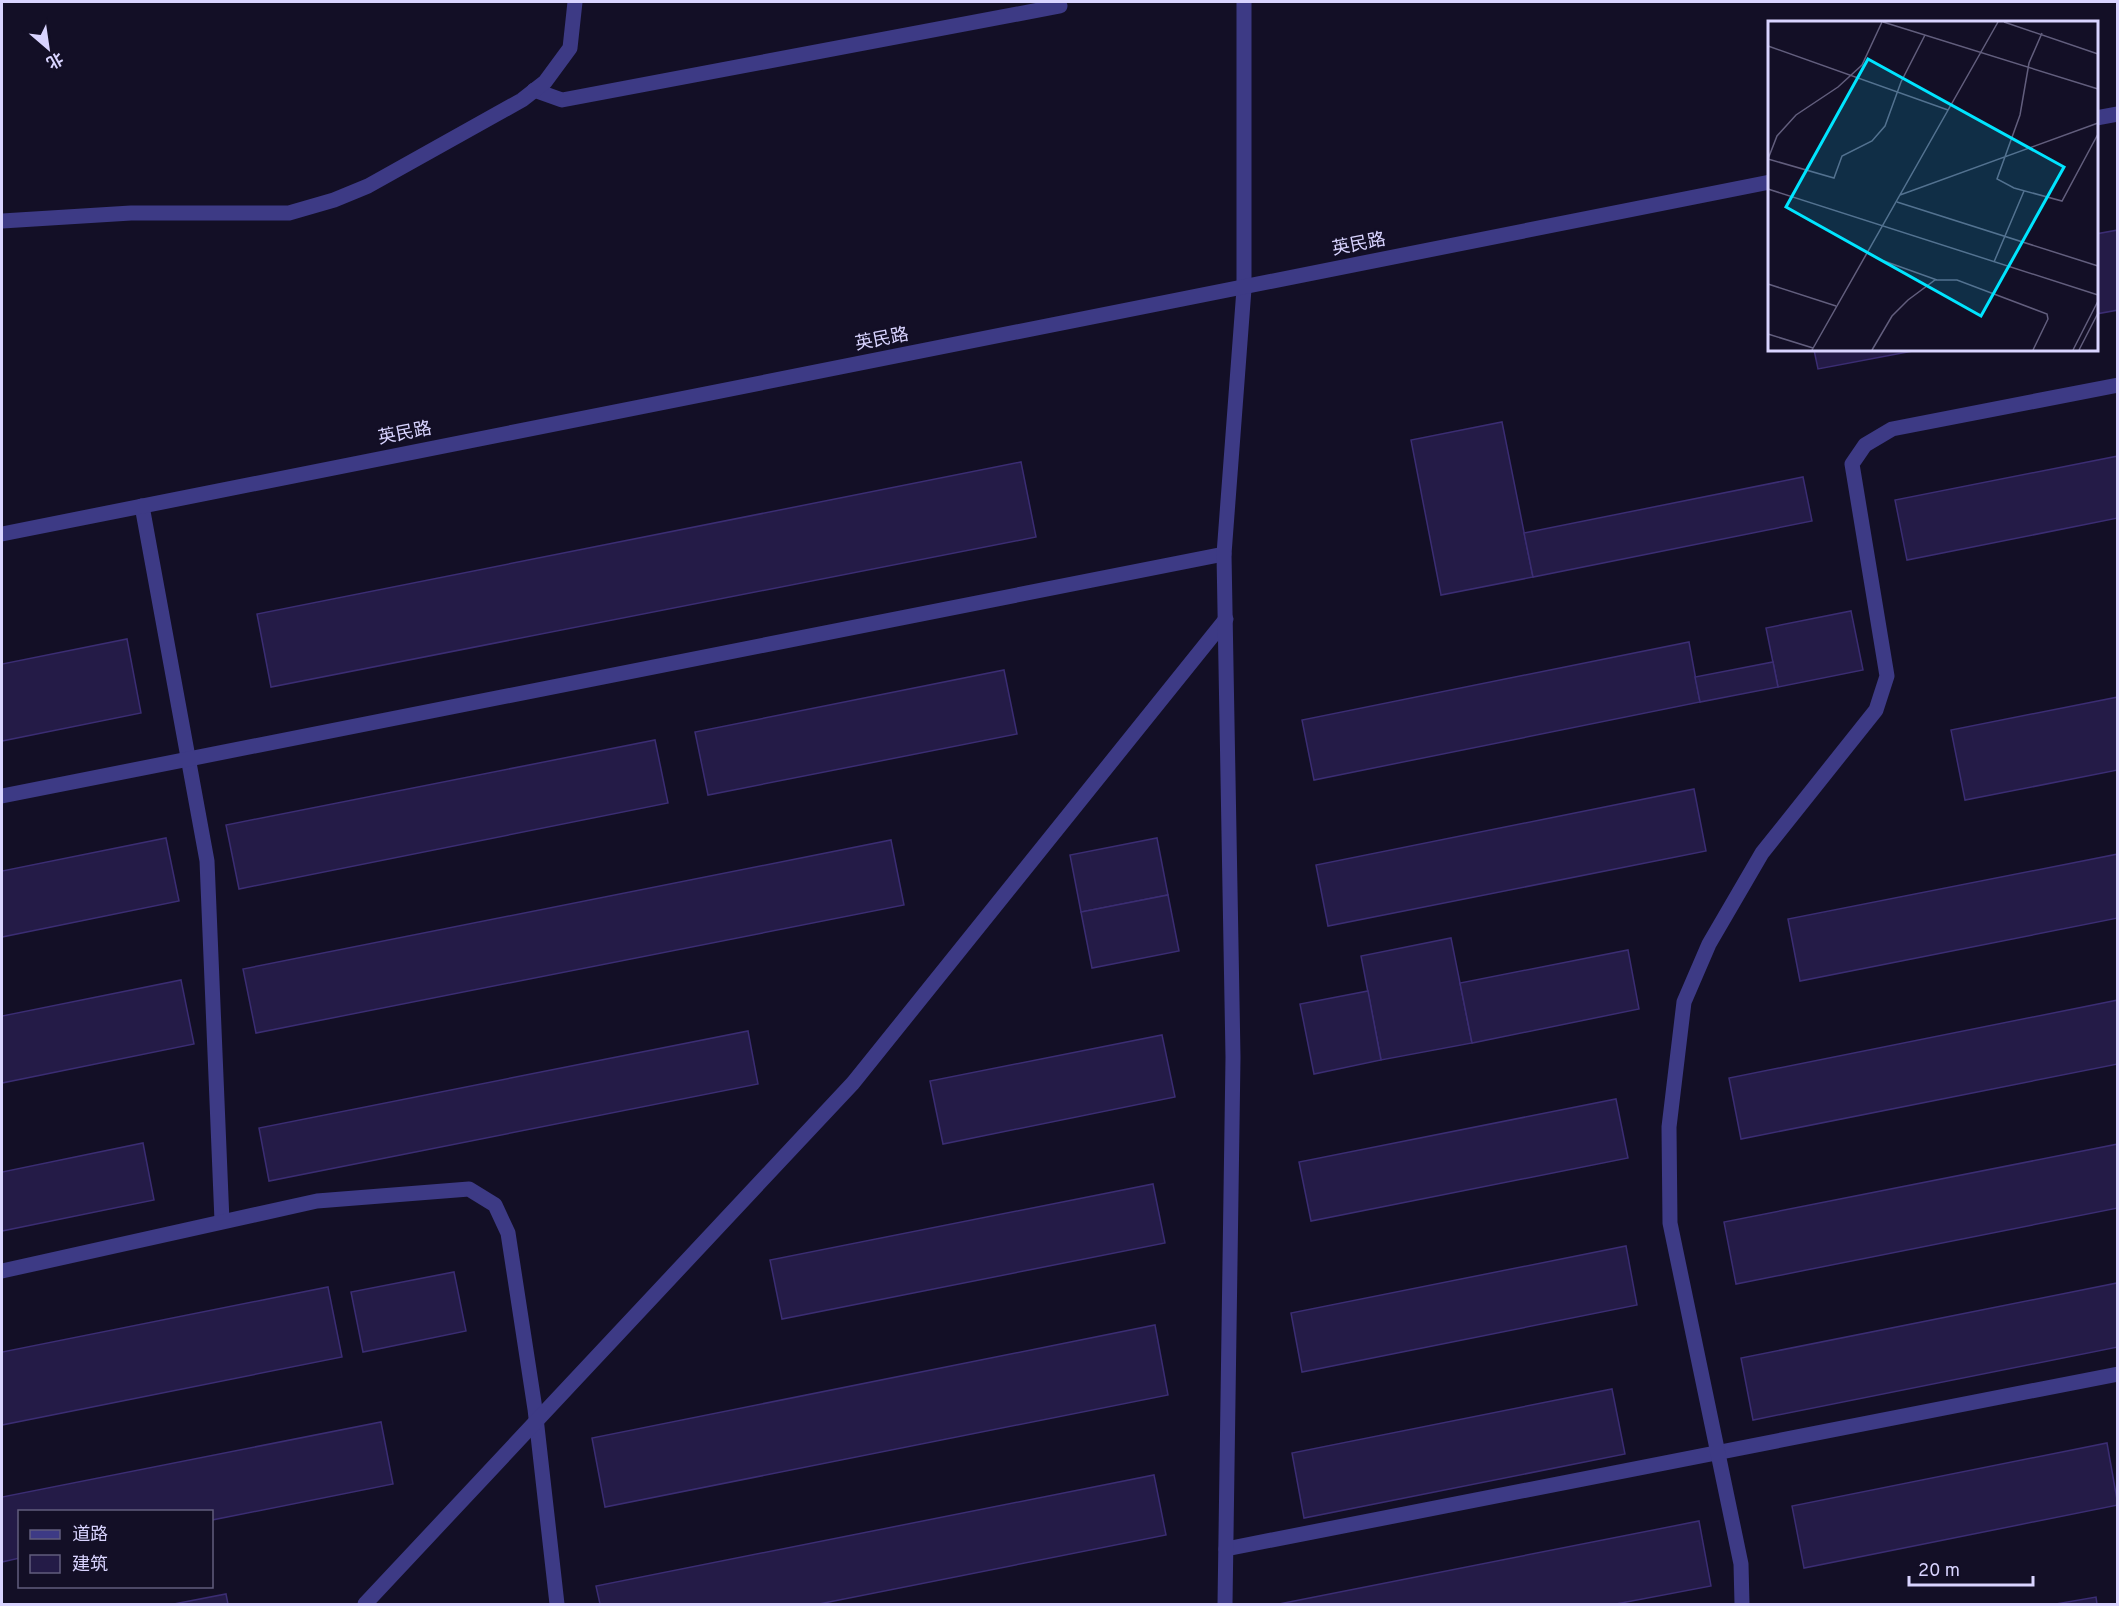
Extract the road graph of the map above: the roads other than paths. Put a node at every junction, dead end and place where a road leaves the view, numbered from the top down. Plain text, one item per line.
1 (575, 2) edge
2 (1244, 2) edge
3 (1060, 6) dead end
4 (534, 90) junction
5 (2118, 114) edge
6 (2098, 118) edge
7 (1768, 182) edge
8 (2, 221) edge
9 (1244, 289) junction
10 (2118, 385) edge
11 (142, 506) junction
12 (2, 534) edge
13 (1224, 554) junction
14 (1226, 619) junction
15 (188, 759) junction
16 (2, 796) edge
17 (222, 1221) junction
18 (2, 1270) edge
19 (2118, 1374) edge
20 (536, 1420) junction
21 (1717, 1452) junction
22 (1226, 1549) junction
23 (365, 1605) edge
24 (557, 1605) edge
25 (1225, 1605) edge
26 (1742, 1605) edge

1 - 4 street
2 - 9 street
3 - 4 street
4 - 8 street
5 - 6 street
7 - 9 street, 英民路
9 - 11 street, 英民路
9 - 13 street
10 - 21 street
11 - 12 street, 英民路
11 - 15 street
13 - 14 street
13 - 15 street
14 - 20 street
14 - 22 street
15 - 16 street
15 - 17 street
17 - 18 street
17 - 20 street
19 - 21 street
20 - 23 street
20 - 24 street
21 - 22 street
21 - 26 street
22 - 25 street

